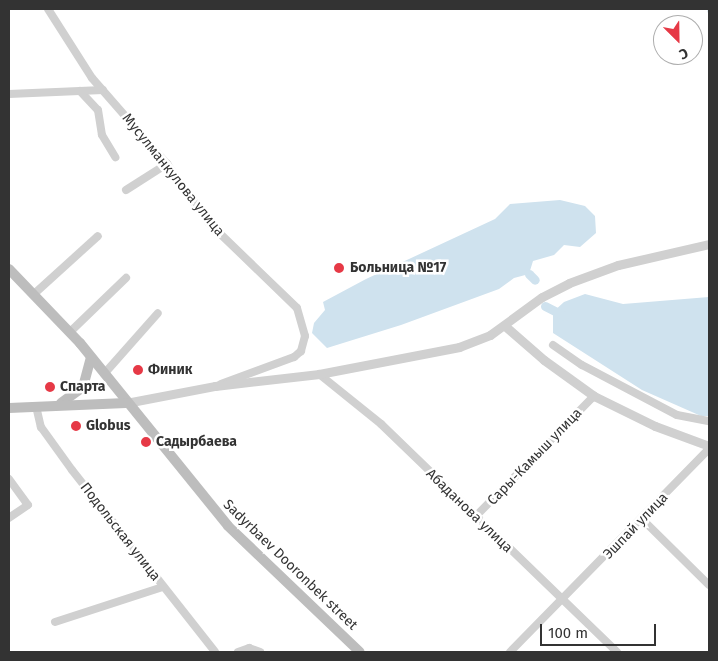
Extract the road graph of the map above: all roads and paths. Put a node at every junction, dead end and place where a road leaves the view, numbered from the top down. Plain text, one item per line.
1 (48, 9) edge
2 (103, 90) junction
3 (80, 91) junction
4 (9, 94) edge
5 (115, 157) dead end
6 (167, 164) junction
7 (126, 190) dead end
8 (98, 236) dead end
9 (709, 244) edge
10 (9, 269) edge
11 (126, 278) dead end
12 (34, 294) junction
13 (158, 313) dead end
14 (505, 326) junction
15 (70, 332) junction
16 (553, 345) dead end
17 (92, 358) junction
18 (104, 374) junction
19 (319, 374) junction
20 (215, 386) junction
21 (594, 396) junction
22 (126, 403) junction
23 (55, 405) junction
24 (36, 406) junction
25 (9, 408) edge
26 (709, 421) edge
27 (709, 448) edge
28 (9, 478) edge
29 (475, 517) junction
30 (9, 518) edge
31 (642, 519) junction
32 (709, 585) edge
33 (164, 587) junction
34 (562, 602) junction
35 (55, 622) dead end
36 (215, 652) edge
37 (238, 652) edge
38 (260, 652) edge
39 (360, 652) edge
40 (510, 652) edge
41 (617, 652) edge

1 - 2 street, Мусулманкулова улица
2 - 3 street
2 - 6 street, Мусулманкулова улица
3 - 4 street
3 - 5 street
6 - 7 street
6 - 20 street, Мусулманкулова улица
8 - 12 street
9 - 14 street
10 - 12 main road, Sadyrbaev Dooronbek street
11 - 15 street
12 - 15 main road, Sadyrbaev Dooronbek street
13 - 18 street
14 - 19 street
14 - 21 street
15 - 17 main road, Sadyrbaev Dooronbek street
16 - 26 street
17 - 18 main road, Sadyrbaev Dooronbek street
17 - 23 main road
18 - 22 main road, Sadyrbaev Dooronbek street
19 - 20 street
19 - 29 street, Абаданова улица
20 - 22 street
21 - 27 street
21 - 29 street, Сары-Камыш улица
22 - 23 main road
22 - 39 main road, Sadyrbaev Dooronbek street
23 - 24 main road
24 - 25 main road
24 - 33 street, Подольская улица
27 - 31 street, Эшпай улица
28 - 30 street
29 - 34 street, Абаданова улица
31 - 32 street
31 - 34 street, Эшпай улица
33 - 35 street
33 - 36 street, Подольская улица
34 - 40 street, Эшпай улица
34 - 41 street, Абаданова улица
37 - 38 street

